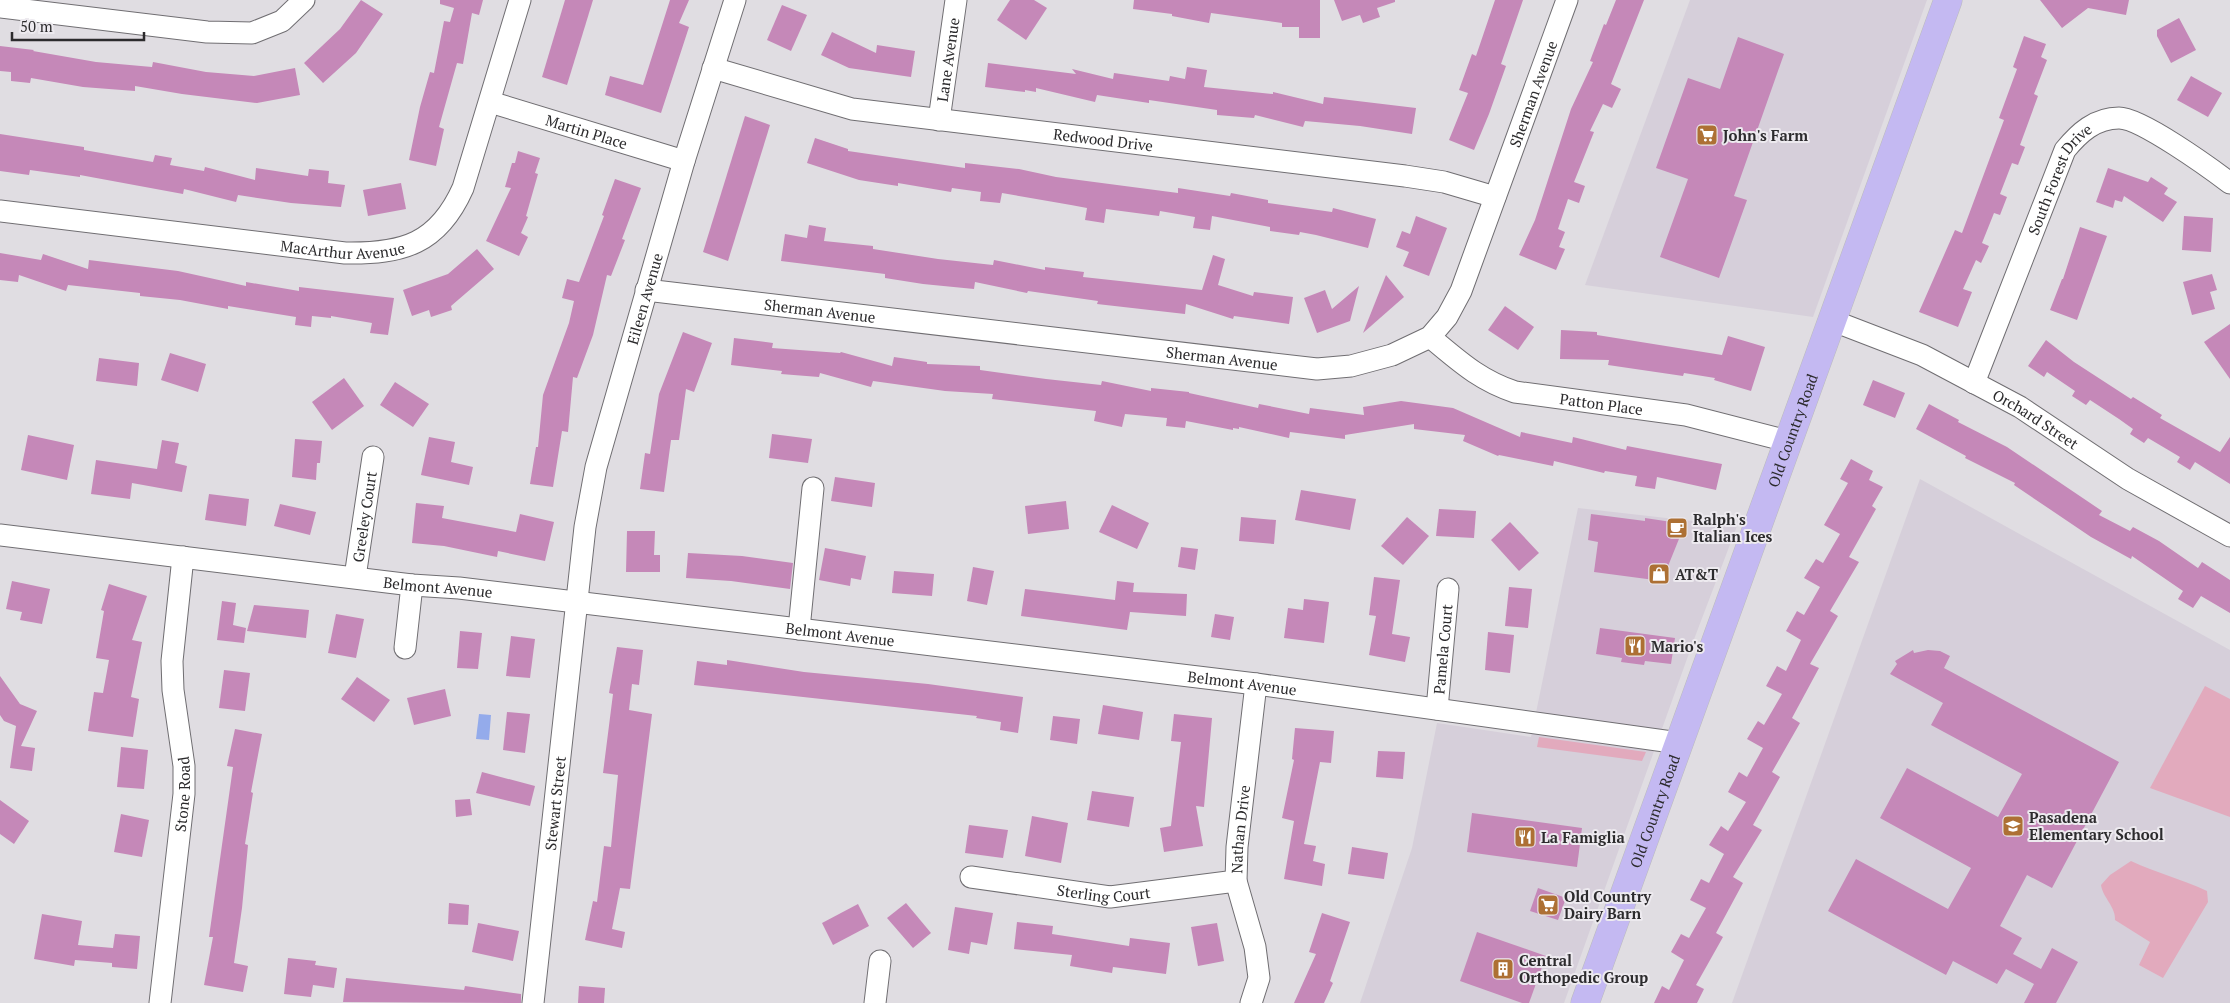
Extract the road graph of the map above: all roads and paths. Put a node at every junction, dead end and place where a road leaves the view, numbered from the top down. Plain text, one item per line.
1 (304, 0) edge
2 (520, 0) edge
3 (734, 0) edge
4 (956, 0) edge
5 (1567, 0) edge
6 (1948, 0) edge
7 (0, 7) edge
8 (713, 68) junction
9 (490, 102) junction
10 (938, 120) junction
11 (684, 161) junction
12 (2230, 183) edge
13 (1495, 197) junction
14 (0, 210) edge
15 (646, 290) junction
16 (1831, 320) junction
17 (1430, 337) junction
18 (1974, 383) junction
19 (1788, 440) junction
20 (373, 457) dead end
21 (813, 488) dead end
22 (0, 535) edge
23 (2230, 536) edge
24 (183, 557) junction
25 (355, 577) junction
26 (412, 585) junction
27 (1448, 590) dead end
28 (577, 602) junction
29 (799, 629) junction
30 (405, 648) dead end
31 (1256, 684) junction
32 (1437, 709) junction
33 (1678, 743) junction
34 (971, 877) dead end
35 (1236, 882) junction
36 (880, 961) dead end
37 (160, 1003) edge
38 (534, 1003) edge
39 (875, 1003) edge
40 (1251, 1003) edge
41 (1585, 1003) edge

1 - 7 street
2 - 9 street, MacArthur Avenue
3 - 8 street, Eileen Avenue
4 - 10 street, Lane Avenue
5 - 13 street, Sherman Avenue
6 - 16 main road, Old Country Road
8 - 10 street, Redwood Drive
8 - 11 street, Eileen Avenue
9 - 11 street, Martin Place
9 - 14 street, MacArthur Avenue
10 - 13 street, Redwood Drive
11 - 15 street, Eileen Avenue
12 - 18 street, South Forest Drive
13 - 17 street, Sherman Avenue
15 - 17 street, Sherman Avenue
15 - 28 street, Eileen Avenue
16 - 18 street, Orchard Street
16 - 19 main road, Old Country Road
17 - 19 street, Patton Place
18 - 23 street, Orchard Street
19 - 33 main road, Old Country Road
20 - 25 street, Greeley Court
21 - 29 street
22 - 24 street, Belmont Avenue
24 - 25 street, Belmont Avenue
24 - 37 street, Stone Road
25 - 26 street, Belmont Avenue
26 - 28 street, Belmont Avenue
26 - 30 street
27 - 32 street, Pamela Court
28 - 29 street, Belmont Avenue
28 - 38 street, Stewart Street
29 - 31 street, Belmont Avenue
31 - 32 street, Belmont Avenue
31 - 35 street, Nathan Drive
32 - 33 street, Belmont Avenue
33 - 41 main road, Old Country Road
34 - 35 street, Sterling Court
35 - 40 street, Nathan Drive
36 - 39 street

